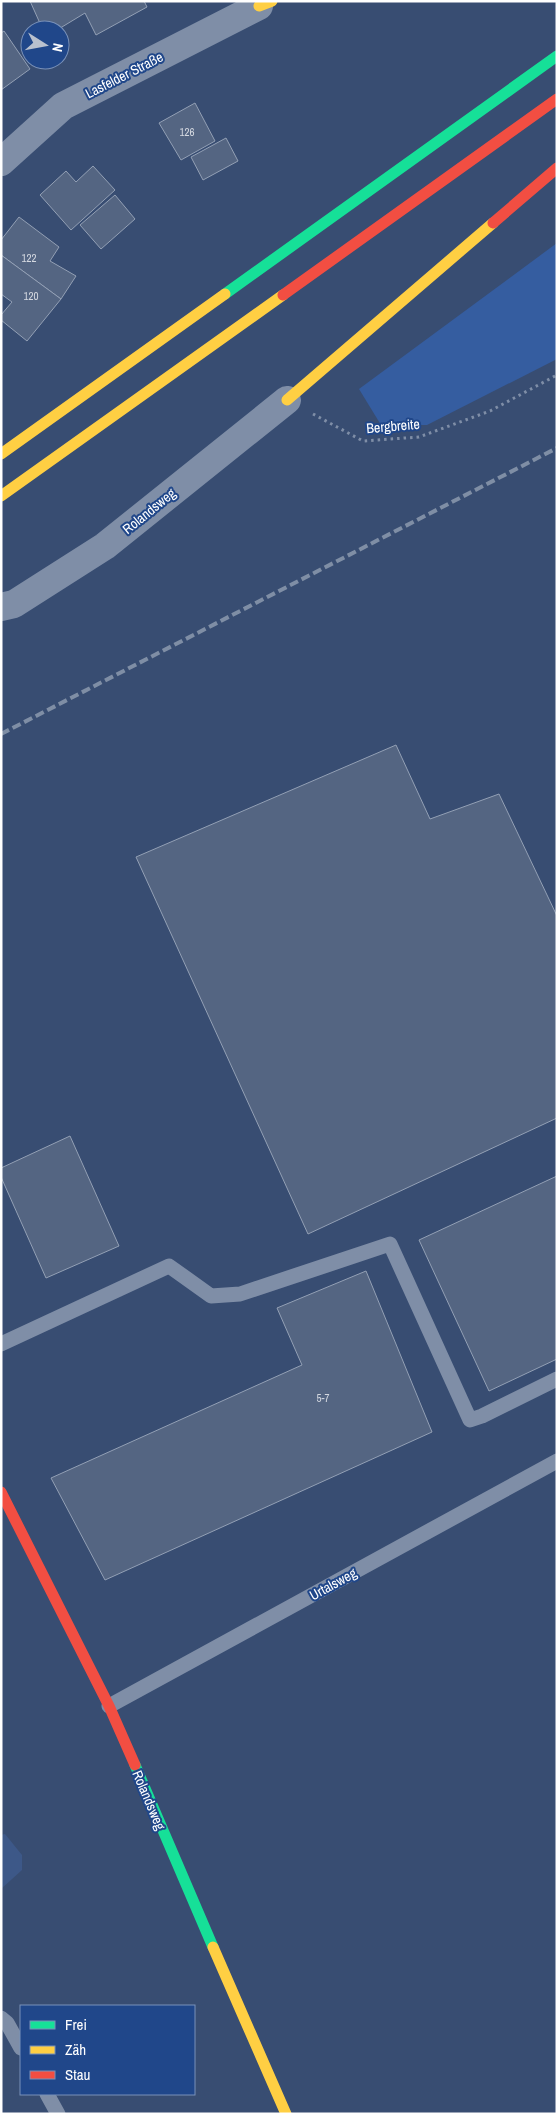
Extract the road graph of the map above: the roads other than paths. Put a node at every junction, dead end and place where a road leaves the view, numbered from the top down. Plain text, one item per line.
1 (262, 3) edge
2 (557, 56) edge
3 (557, 99) edge
4 (1, 162) edge
5 (557, 168) edge
6 (287, 400) joint
7 (1, 454) edge
8 (1, 496) edge
9 (1, 607) edge
10 (1, 1344) edge
11 (557, 1378) edge
12 (557, 1461) edge
13 (1, 1492) edge
14 (109, 1706) junction
15 (1, 2018) edge
16 (20, 2046) edge
17 (48, 2095) edge
18 (58, 2114) edge
19 (286, 2114) edge

1 - 4 street, Lasfelder Straße
2 - 7 main road
3 - 8 main road
5 - 6 main road
6 - 9 street, Rolandsweg
10 - 11 lane
12 - 14 lane, Urtalsweg
13 - 14 main road, Rolandsweg
14 - 19 main road, Rolandsweg
15 - 16 lane
17 - 18 lane

